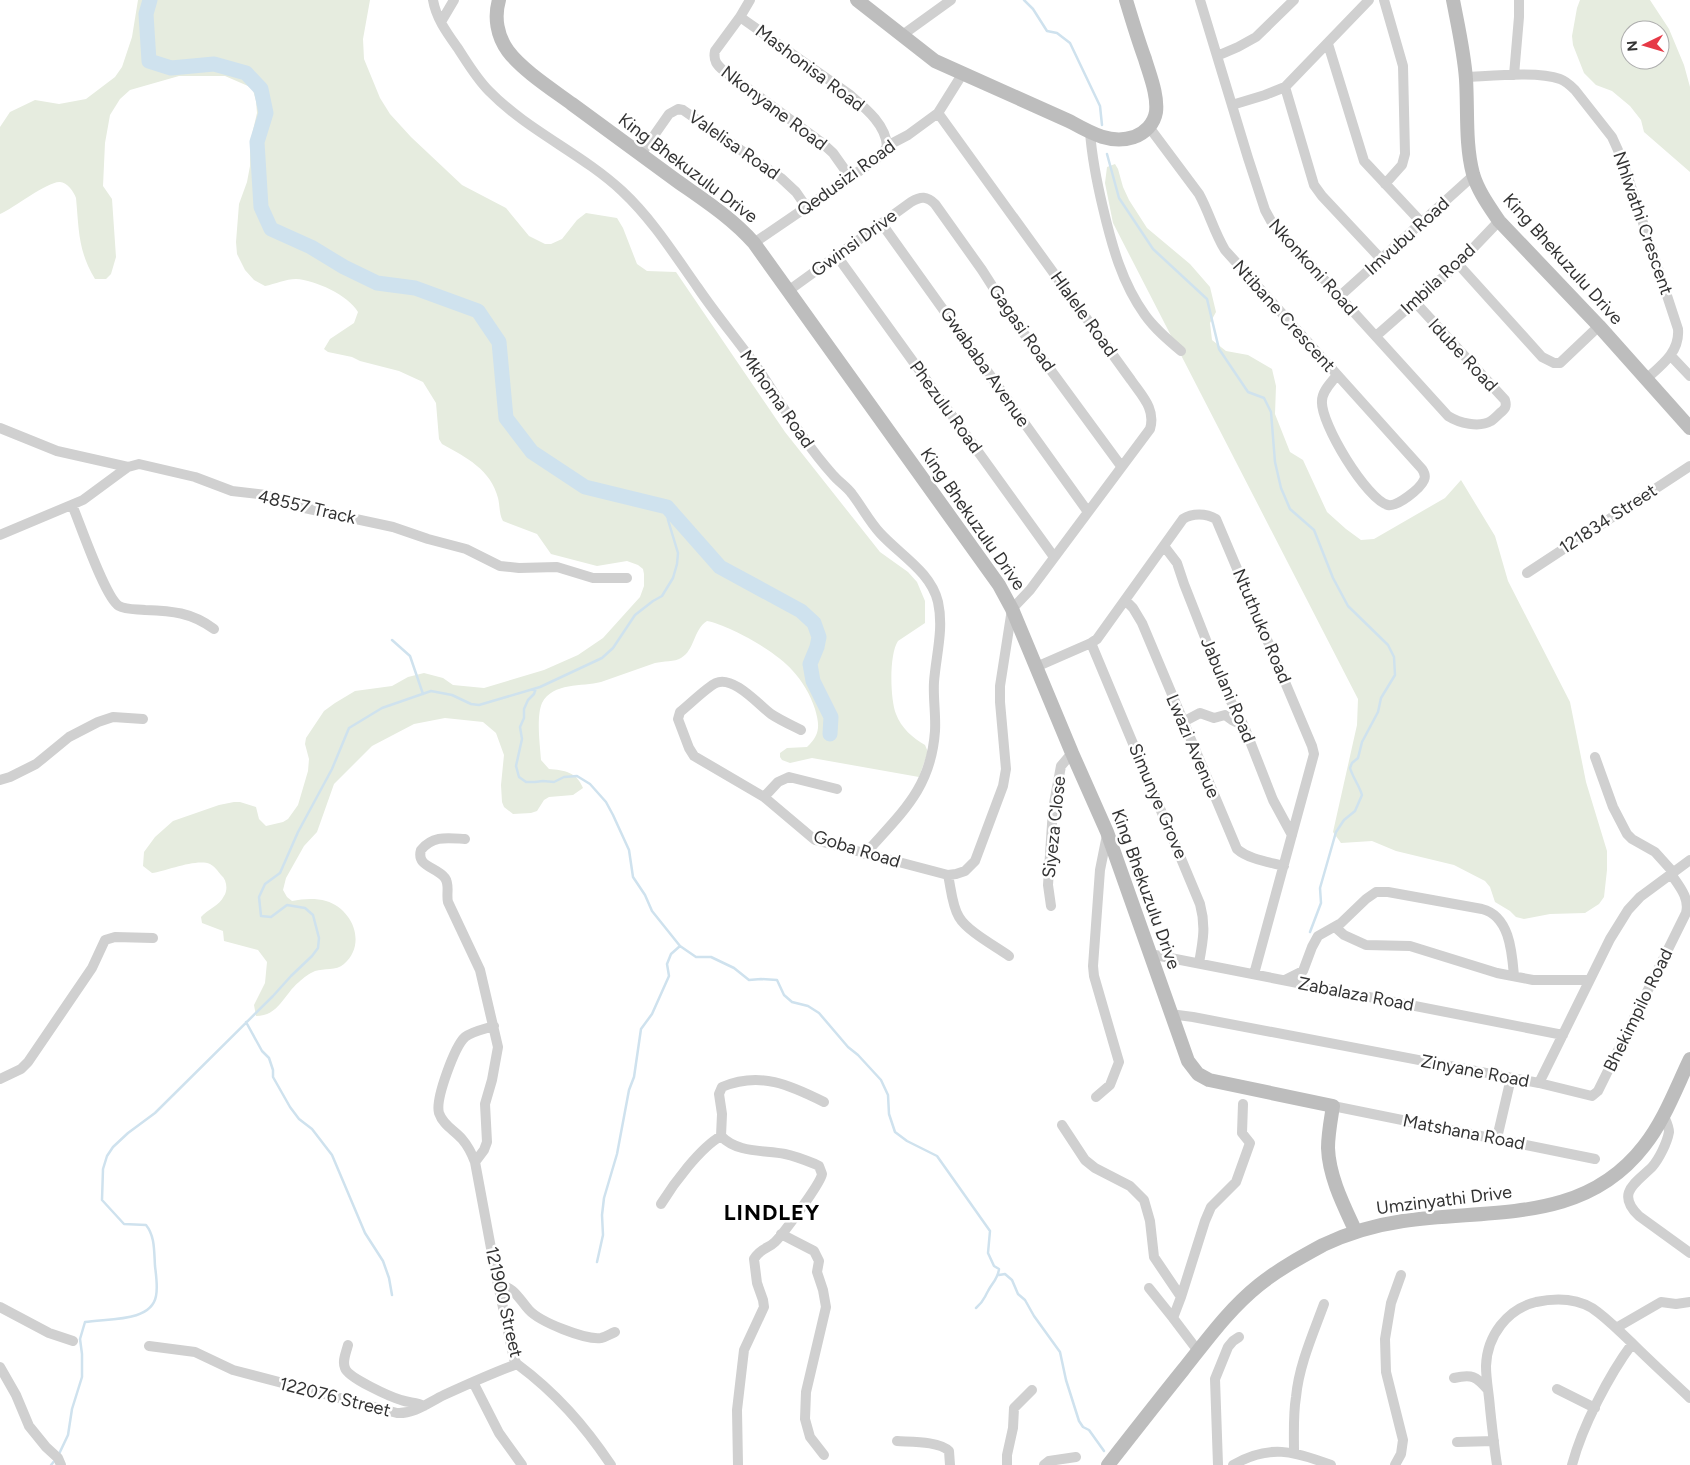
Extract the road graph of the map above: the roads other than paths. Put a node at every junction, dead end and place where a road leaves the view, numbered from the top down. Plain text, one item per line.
1 (433, 0) edge
2 (454, 0) edge
3 (499, 0) edge
4 (750, 0) edge
5 (857, 0) edge
6 (951, 0) edge
7 (1126, 0) edge
8 (1294, 0) edge
9 (1369, 0) edge
10 (1384, 0) edge
11 (1453, 0) edge
12 (1519, 0) edge
13 (1203, 1) edge
14 (740, 17) junction
15 (441, 22) junction
16 (902, 36) junction
17 (724, 38) joint
18 (1328, 44) junction
19 (1217, 56) junction
20 (963, 73) junction
21 (1514, 75) junction
22 (1466, 77) junction
23 (1285, 87) junction
24 (1232, 105) junction
25 (938, 113) junction
26 (1149, 127) junction
27 (1090, 132) junction
28 (887, 146) junction
29 (641, 154) junction
30 (1474, 175) junction
31 (850, 177) junction
32 (1385, 184) junction
33 (920, 197) joint
34 (807, 208) junction
35 (1499, 221) junction
36 (1422, 223) junction
37 (882, 224) junction
38 (754, 243) junction
39 (837, 256) junction
40 (1381, 260) junction
41 (1458, 264) junction
42 (788, 291) junction
43 (1340, 296) junction
44 (1415, 302) junction
45 (1599, 326) junction
46 (1376, 336) junction
47 (1181, 351) dead end
48 (1671, 356) junction
49 (1337, 375) junction
50 (1690, 376) edge
51 (1646, 379) junction
52 (1505, 409) joint
53 (0, 428) edge
54 (1690, 428) edge
55 (1121, 466) junction
56 (1690, 466) edge
57 (128, 467) junction
58 (72, 505) junction
59 (1088, 512) junction
60 (0, 535) edge
61 (1164, 546) junction
62 (1054, 557) junction
63 (1526, 573) dead end
64 (627, 578) dead end
65 (1125, 600) junction
66 (1012, 609) junction
67 (214, 629) dead end
68 (1091, 643) junction
69 (1036, 667) junction
70 (143, 719) dead end
71 (1183, 722) junction
72 (1244, 726) junction
73 (801, 730) dead end
74 (1072, 752) junction
75 (1595, 756) dead end
76 (0, 780) edge
77 (837, 790) dead end
78 (764, 797) junction
79 (1107, 832) junction
80 (1292, 835) junction
81 (465, 839) dead end
82 (865, 854) junction
83 (1690, 860) edge
84 (1284, 866) junction
85 (1672, 873) junction
86 (948, 875) junction
87 (1051, 906) dead end
88 (1335, 927) junction
89 (153, 938) dead end
90 (1150, 954) junction
91 (1009, 956) dead end
92 (1199, 963) junction
93 (1254, 974) junction
94 (1514, 976) junction
95 (1285, 980) junction
96 (1589, 980) junction
97 (1170, 1014) junction
98 (494, 1026) junction
99 (1563, 1035) junction
100 (1690, 1059) edge
101 (1686, 1076) edge
102 (1511, 1078) junction
103 (0, 1079) edge
104 (1539, 1083) junction
105 (1096, 1097) dead end
106 (824, 1102) dead end
107 (1242, 1104) dead end
108 (1333, 1106) junction
109 (1663, 1114) junction
110 (1062, 1125) dead end
111 (721, 1136) junction
112 (1497, 1138) junction
113 (1595, 1158) dead end
114 (475, 1162) junction
115 (661, 1204) dead end
116 (1356, 1232) junction
117 (781, 1234) junction
118 (1690, 1253) edge
119 (1401, 1275) dead end
120 (498, 1285) junction
121 (1150, 1288) dead end
122 (1181, 1297) junction
123 (1690, 1302) edge
124 (1324, 1304) dead end
125 (0, 1307) edge
126 (1173, 1318) junction
127 (1616, 1328) junction
128 (615, 1332) dead end
129 (1239, 1337) dead end
130 (73, 1341) dead end
131 (1632, 1344) junction
132 (348, 1345) dead end
133 (149, 1346) dead end
134 (1198, 1351) junction
135 (517, 1364) junction
136 (0, 1367) edge
137 (1454, 1378) dead end
138 (473, 1382) junction
139 (1557, 1389) dead end
140 (1032, 1390) dead end
141 (1488, 1390) junction
142 (1690, 1398) edge
143 (424, 1406) junction
144 (1595, 1408) junction
145 (897, 1441) dead end
146 (1494, 1441) junction
147 (1457, 1442) dead end
148 (1294, 1452) junction
149 (824, 1455) dead end
150 (1076, 1457) dead end
151 (61, 1465) edge
152 (522, 1465) edge
153 (611, 1465) edge
154 (738, 1465) edge
155 (950, 1465) edge
156 (1007, 1465) edge
157 (1044, 1465) edge
158 (1108, 1465) edge
159 (1218, 1465) edge
160 (1233, 1465) edge
161 (1331, 1465) edge
162 (1395, 1465) edge
163 (1496, 1465) edge
164 (1572, 1465) edge

1 - 15 street, Mkhoma Road
2 - 15 street
3 - 29 street, King Bhekuzulu Drive
4 - 14 street
5 - 16 street
6 - 16 street
7 - 26 street
8 - 19 street
9 - 18 street
10 - 32 street
11 - 22 street, King Bhekuzulu Drive
12 - 21 street
13 - 19 street, Nkonkoni Road
14 - 17 street, Mashonisa Road
14 - 28 street, Mashonisa Road
15 - 82 street, Mkhoma Road
16 - 20 street
17 - 31 street, Nkonyane Road
18 - 23 street
18 - 32 street
19 - 24 street, Nkonkoni Road
20 - 25 street
20 - 27 street
21 - 22 street, Nhlwathi Crescent
21 - 48 street, Nhlwathi Crescent
22 - 30 street, King Bhekuzulu Drive
23 - 24 street
23 - 40 street
24 - 43 street, Nkonkoni Road
25 - 28 street, Qedusizi Road
25 - 55 street, Hlalele Road
26 - 27 street
26 - 49 street, Ntibane Crescent
27 - 47 street
28 - 31 street, Qedusizi Road
29 - 34 street, Valelisa Road
29 - 38 street, King Bhekuzulu Drive
30 - 35 street, King Bhekuzulu Drive
30 - 36 street, Imvubu Road
31 - 34 street, Qedusizi Road
32 - 36 street
33 - 37 street, Gwinsi Drive
33 - 55 street, Gagasi Road
34 - 38 street, Qedusizi Road
35 - 41 street, Imbila Road
35 - 45 street, King Bhekuzulu Drive
36 - 40 street, Imvubu Road
37 - 39 street, Gwinsi Drive
37 - 59 street, Gwababa Avenue
38 - 42 street, King Bhekuzulu Drive
39 - 42 street, Gwinsi Drive
39 - 62 street, Phezulu Road
40 - 43 street, Imvubu Road
41 - 44 street, Imbila Road
41 - 45 street
42 - 66 street, King Bhekuzulu Drive
43 - 46 street, Nkonkoni Road
44 - 46 street, Imbila Road
44 - 52 street, Idube Road
45 - 51 street, King Bhekuzulu Drive
46 - 52 street, Nkonkoni Road
48 - 50 street
48 - 51 street
49 - 49 street, Ntibane Crescent
51 - 54 street, King Bhekuzulu Drive
53 - 57 street, 48557 Track
55 - 59 street, Hlalele Road
56 - 63 street, 121834 Street
57 - 58 street
57 - 64 street, 48557 Track
58 - 60 street
58 - 67 street
59 - 62 street, Hlalele Road
61 - 65 street, Ntuthuko Road
61 - 72 street, Jabulani Road
61 - 80 street, Ntuthuko Road
62 - 66 street, Hlalele Road
65 - 68 street, Ntuthuko Road
65 - 71 street, Lwazi Avenue
66 - 69 street, King Bhekuzulu Drive
66 - 86 street
68 - 69 street, Ntuthuko Road
68 - 92 street, Simunye Grove
69 - 74 street, King Bhekuzulu Drive
70 - 76 street
71 - 72 street
71 - 84 street, Lwazi Avenue
72 - 80 street, Jabulani Road
73 - 78 street, Goba Road
74 - 79 street, King Bhekuzulu Drive
74 - 87 street, Siyeza Close
75 - 85 street, Bhekimpilo Road
77 - 78 street
78 - 82 street, Goba Road
79 - 90 street, King Bhekuzulu Drive
79 - 105 street
80 - 84 street, Ntuthuko Road
81 - 98 street
82 - 86 street, Goba Road
83 - 85 street, Zinyane Road
84 - 93 street, Ntuthuko Road
85 - 96 street, Zinyane Road
85 - 104 street, Bhekimpilo Road
86 - 91 street
88 - 94 street
88 - 94 street
88 - 95 street
89 - 103 street
90 - 92 street, Zabalaza Road
90 - 97 street, King Bhekuzulu Drive
92 - 93 street, Zabalaza Road
93 - 95 street, Zabalaza Road
94 - 96 street
95 - 99 street, Zabalaza Road
96 - 99 street, Zinyane Road
97 - 102 street, Zinyane Road
97 - 108 street, King Bhekuzulu Drive
98 - 114 street
98 - 114 street, 121900 Street
99 - 104 street, Zinyane Road
100 - 101 street, Umzinyathi Drive
101 - 109 street, Umzinyathi Drive
102 - 104 street, Zinyane Road
102 - 112 street
106 - 111 street
107 - 122 street
108 - 112 street, Matshana Road
108 - 116 street
109 - 116 street, Umzinyathi Drive
109 - 118 street
110 - 122 street
111 - 115 street
111 - 117 street
112 - 113 street, Matshana Road
114 - 120 street, 121900 Street
116 - 134 street, Umzinyathi Drive
117 - 149 street
117 - 154 street
119 - 162 street
120 - 128 street
120 - 135 street, 121900 Street
121 - 126 street
122 - 126 street
123 - 127 street
124 - 148 street
125 - 130 street
126 - 134 street
127 - 131 street
127 - 141 street
129 - 159 street
131 - 142 street
131 - 144 street
132 - 143 street
133 - 143 street, 122076 Street
134 - 158 street, Umzinyathi Drive
135 - 138 street, 122076 Street
135 - 153 street, 121900 Street
136 - 151 street
137 - 141 street
138 - 143 street, 122076 Street
138 - 152 street
139 - 144 street
140 - 156 street
141 - 146 street
144 - 164 street
145 - 155 street
146 - 147 street
146 - 163 street
148 - 160 street
148 - 161 street
150 - 157 street

